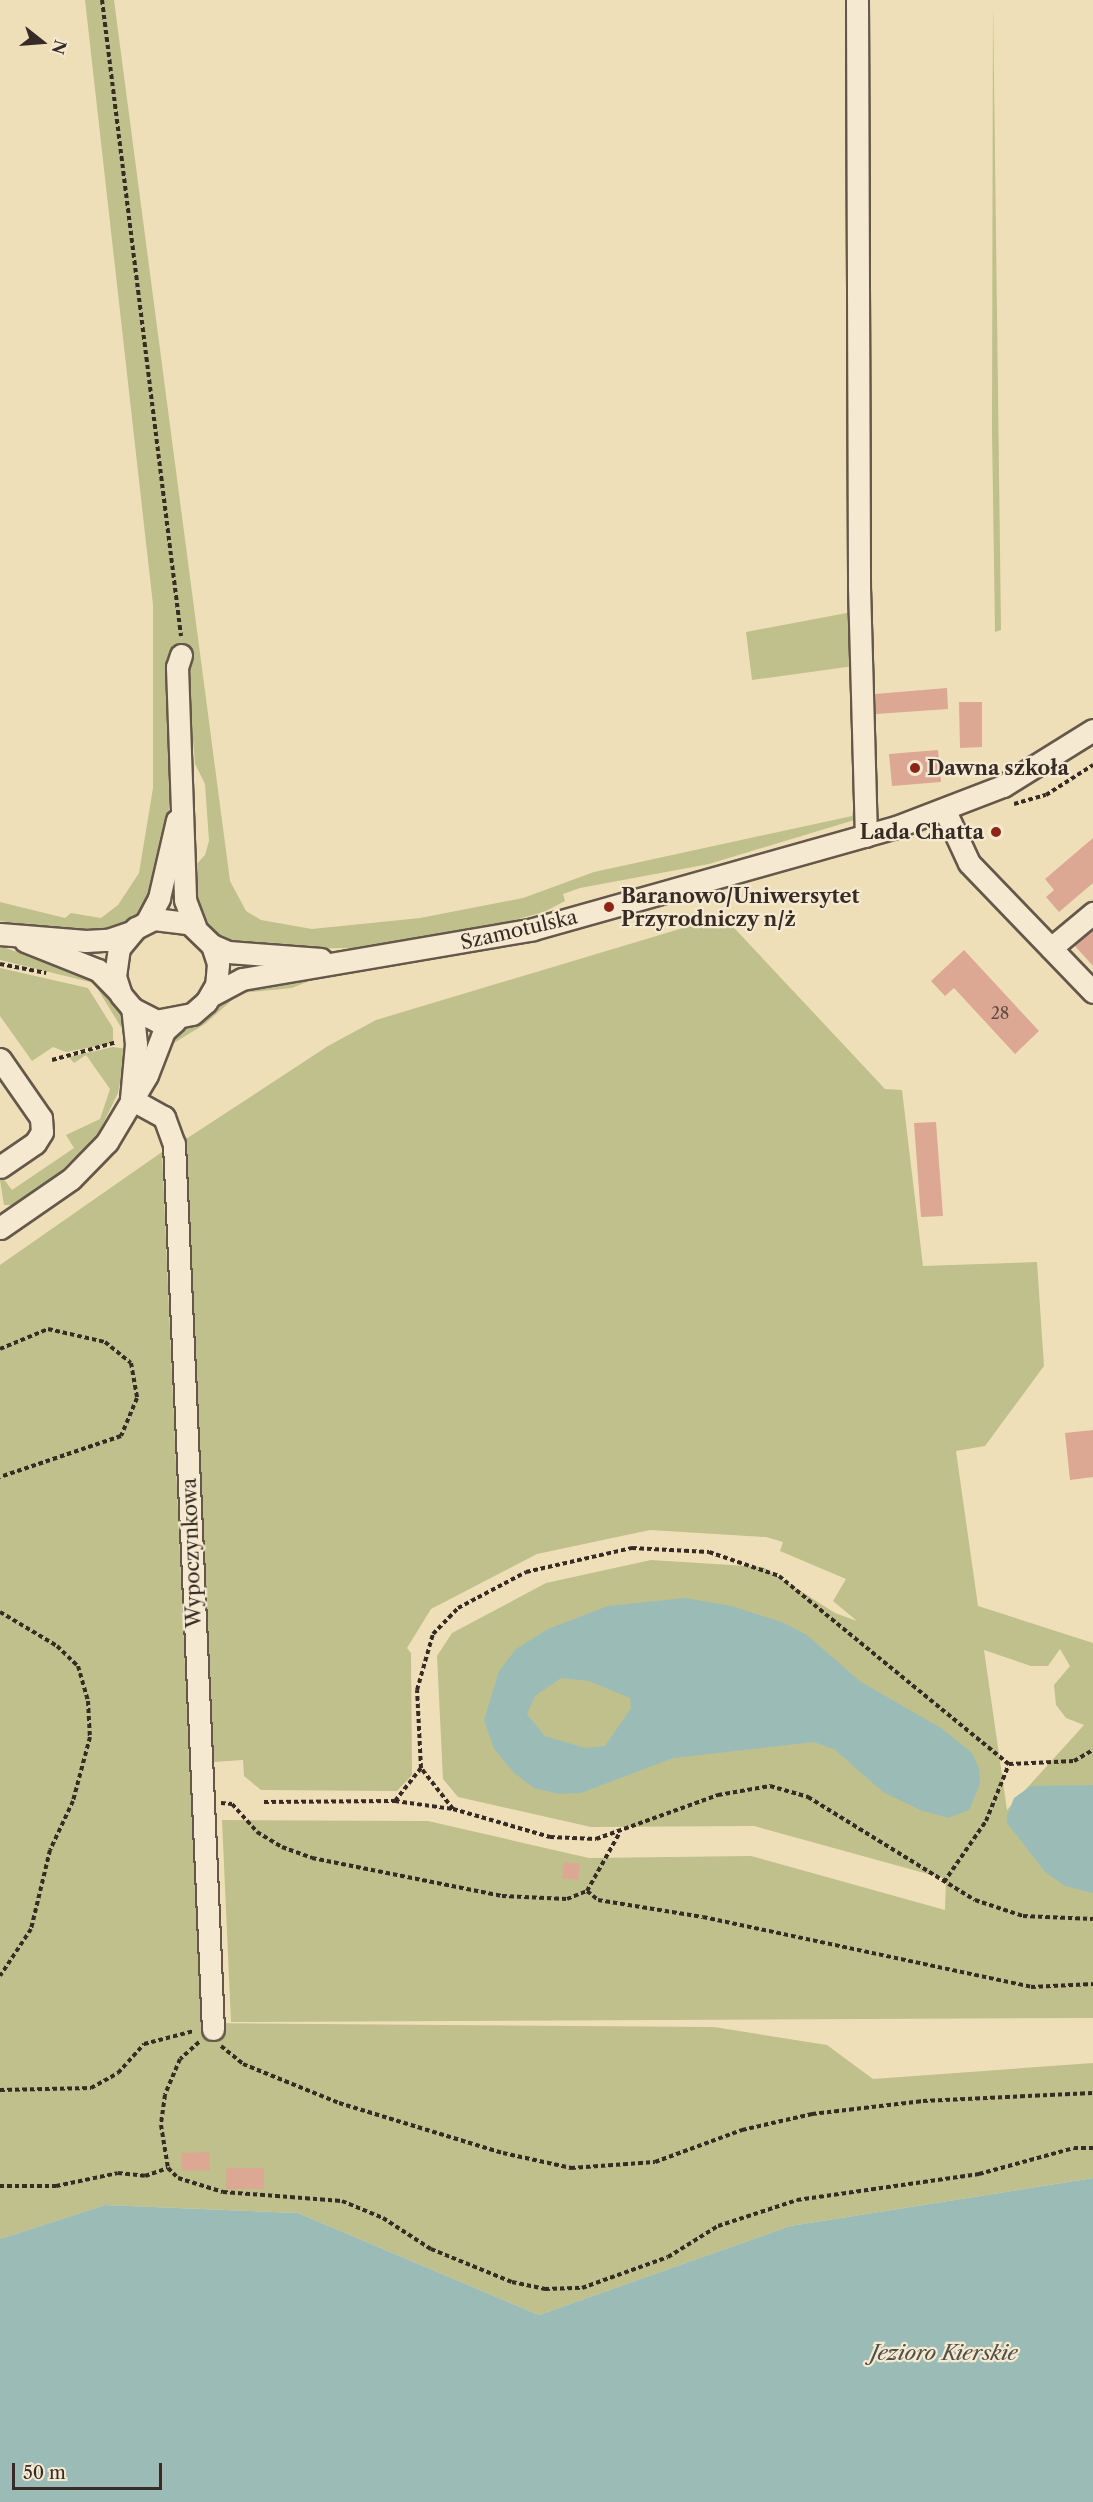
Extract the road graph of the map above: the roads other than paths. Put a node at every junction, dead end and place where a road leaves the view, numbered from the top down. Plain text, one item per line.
1 (857, 0) edge
2 (181, 655) road end
3 (1093, 730) edge
4 (945, 810) junction
5 (180, 811) junction
6 (866, 836) junction
7 (1093, 913) edge
8 (195, 926) junction
9 (139, 927) junction
10 (7, 935) edge
11 (212, 945) junction
12 (1051, 948) junction
13 (342, 960) junction
14 (1093, 992) edge
15 (212, 995) junction
16 (126, 1002) junction
17 (176, 1021) junction
18 (0, 1059) edge
19 (131, 1099) junction
20 (0, 1167) edge
21 (0, 1228) edge
22 (213, 2029) road end

1 - 6 street
2 - 5 street
3 - 4 street, Szamotulska
4 - 6 street, Szamotulska
4 - 12 street
5 - 8 street
5 - 9 street
6 - 13 street, Szamotulska
7 - 12 street
8 - 9 street
8 - 11 street
9 - 10 street
9 - 16 street
10 - 16 street
11 - 13 street, Szamotulska
11 - 15 street
12 - 14 street
13 - 15 street, Szamotulska
15 - 17 street
16 - 17 street
16 - 19 street
17 - 19 street
18 - 20 street
19 - 21 street
19 - 22 street, Wypoczynkowa

